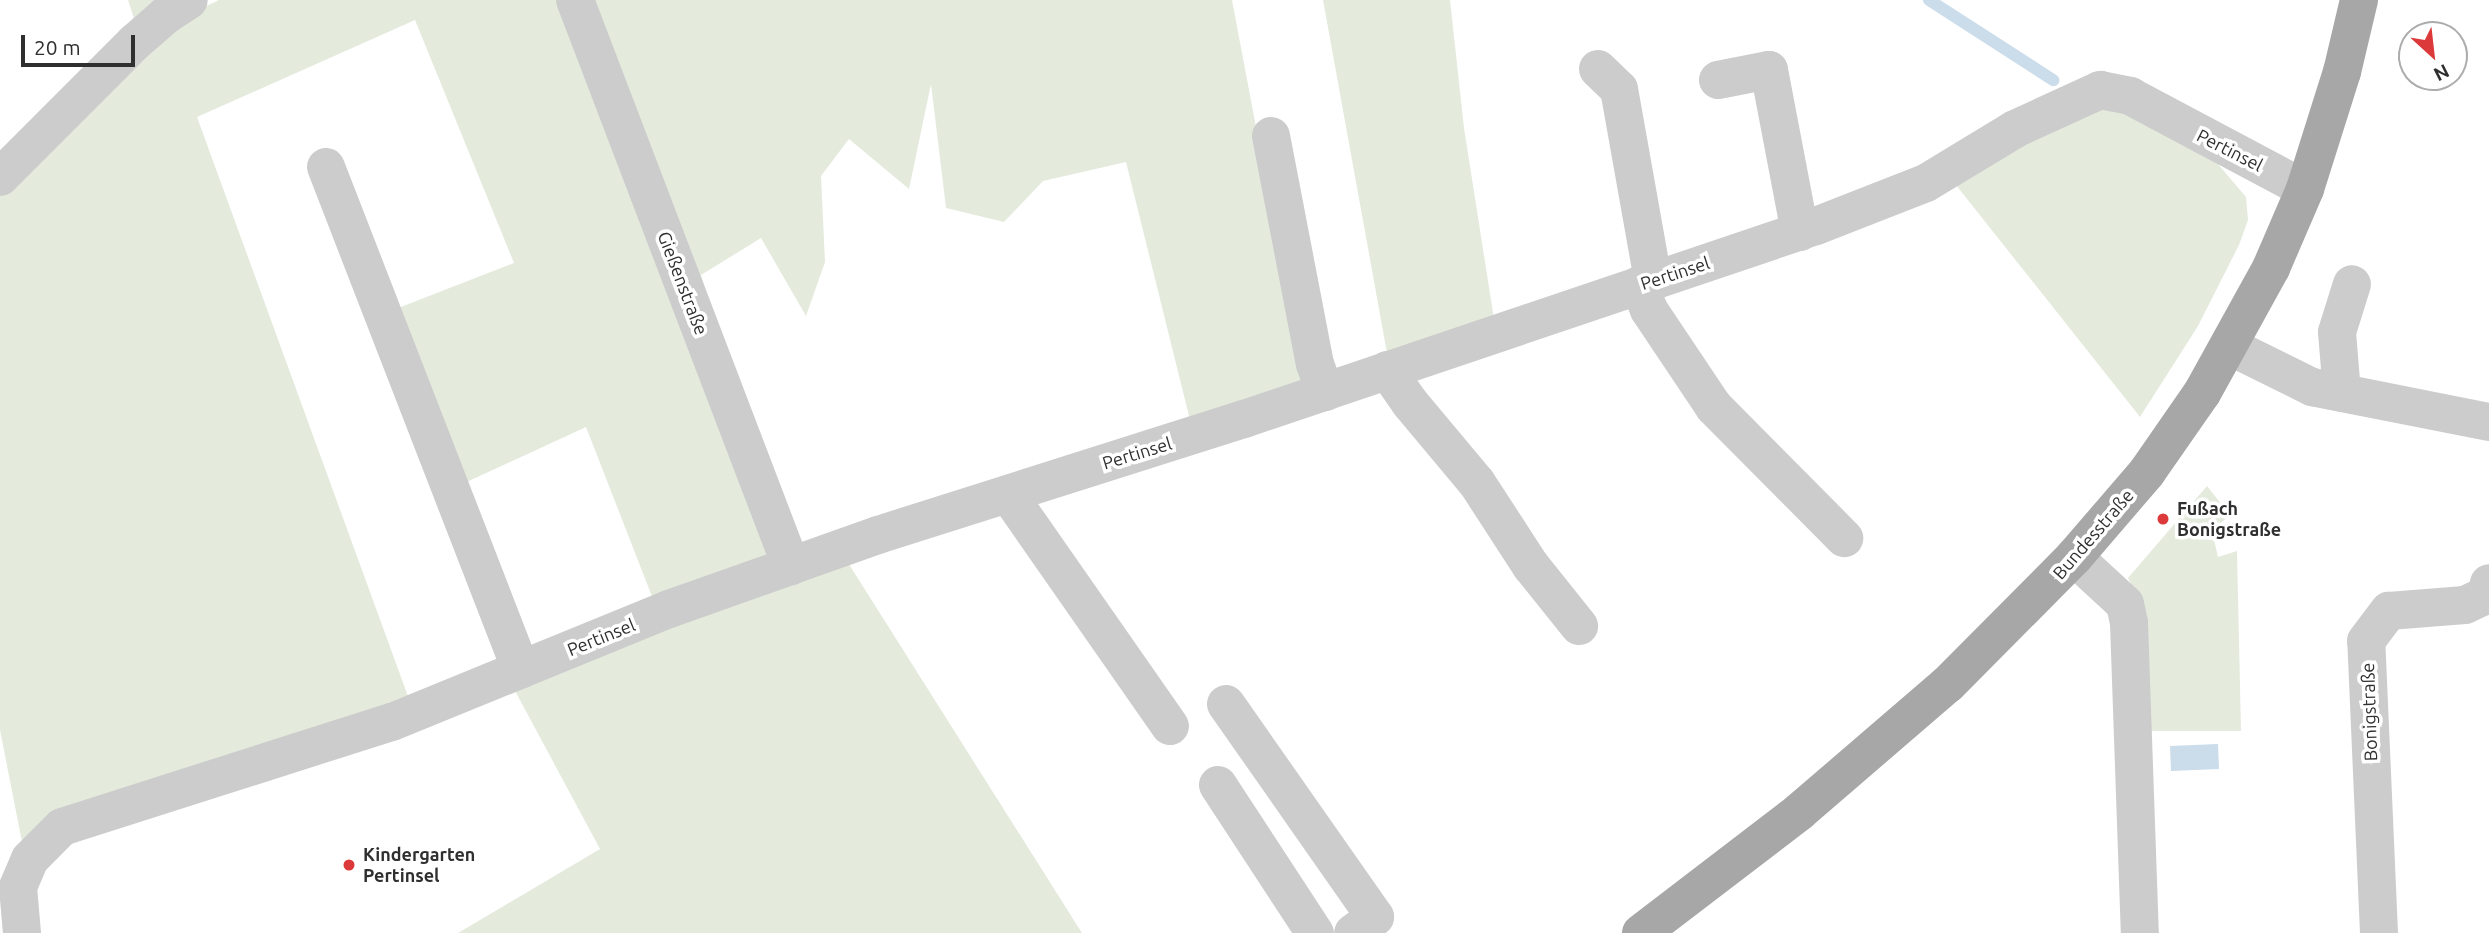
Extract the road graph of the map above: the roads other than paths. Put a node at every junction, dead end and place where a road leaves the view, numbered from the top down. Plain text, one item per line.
1 (189, 0) edge
2 (575, 0) edge
3 (2359, 0) edge
4 (1598, 69) dead end
5 (1718, 80) dead end
6 (1271, 136) dead end
7 (4, 157) edge
8 (326, 167) dead end
9 (2305, 189) junction
10 (1800, 232) junction
11 (1646, 283) junction
12 (2352, 284) dead end
13 (2229, 346) junction
14 (1387, 370) junction
15 (1325, 392) junction
16 (2342, 393) junction
17 (2489, 422) edge
18 (1008, 494) junction
19 (1844, 538) dead end
20 (2074, 557) junction
21 (791, 566) junction
22 (2489, 583) edge
23 (1579, 626) dead end
24 (521, 670) junction
25 (1226, 704) dead end
26 (1171, 726) dead end
27 (1218, 785) dead end
28 (22, 933) edge
29 (1315, 933) edge
30 (1353, 933) edge
31 (1641, 933) edge
32 (2140, 933) edge
33 (2379, 933) edge

1 - 7 street
2 - 21 street, Gießenstraße
3 - 9 main road, Bundesstraße
4 - 11 street
5 - 10 street
6 - 15 street
8 - 24 street
9 - 10 street, Pertinsel
9 - 13 main road, Bundesstraße
10 - 11 street, Pertinsel
11 - 14 street, Pertinsel
11 - 19 street
12 - 16 street
13 - 16 street
13 - 20 main road, Bundesstraße
14 - 15 street, Pertinsel
14 - 23 street
15 - 18 street, Pertinsel
16 - 17 street
18 - 21 street, Pertinsel
18 - 26 street
20 - 31 main road, Bundesstraße
20 - 32 street
21 - 24 street, Pertinsel
22 - 33 street, Bonigstraße
24 - 28 street, Pertinsel
25 - 30 street
27 - 29 street

